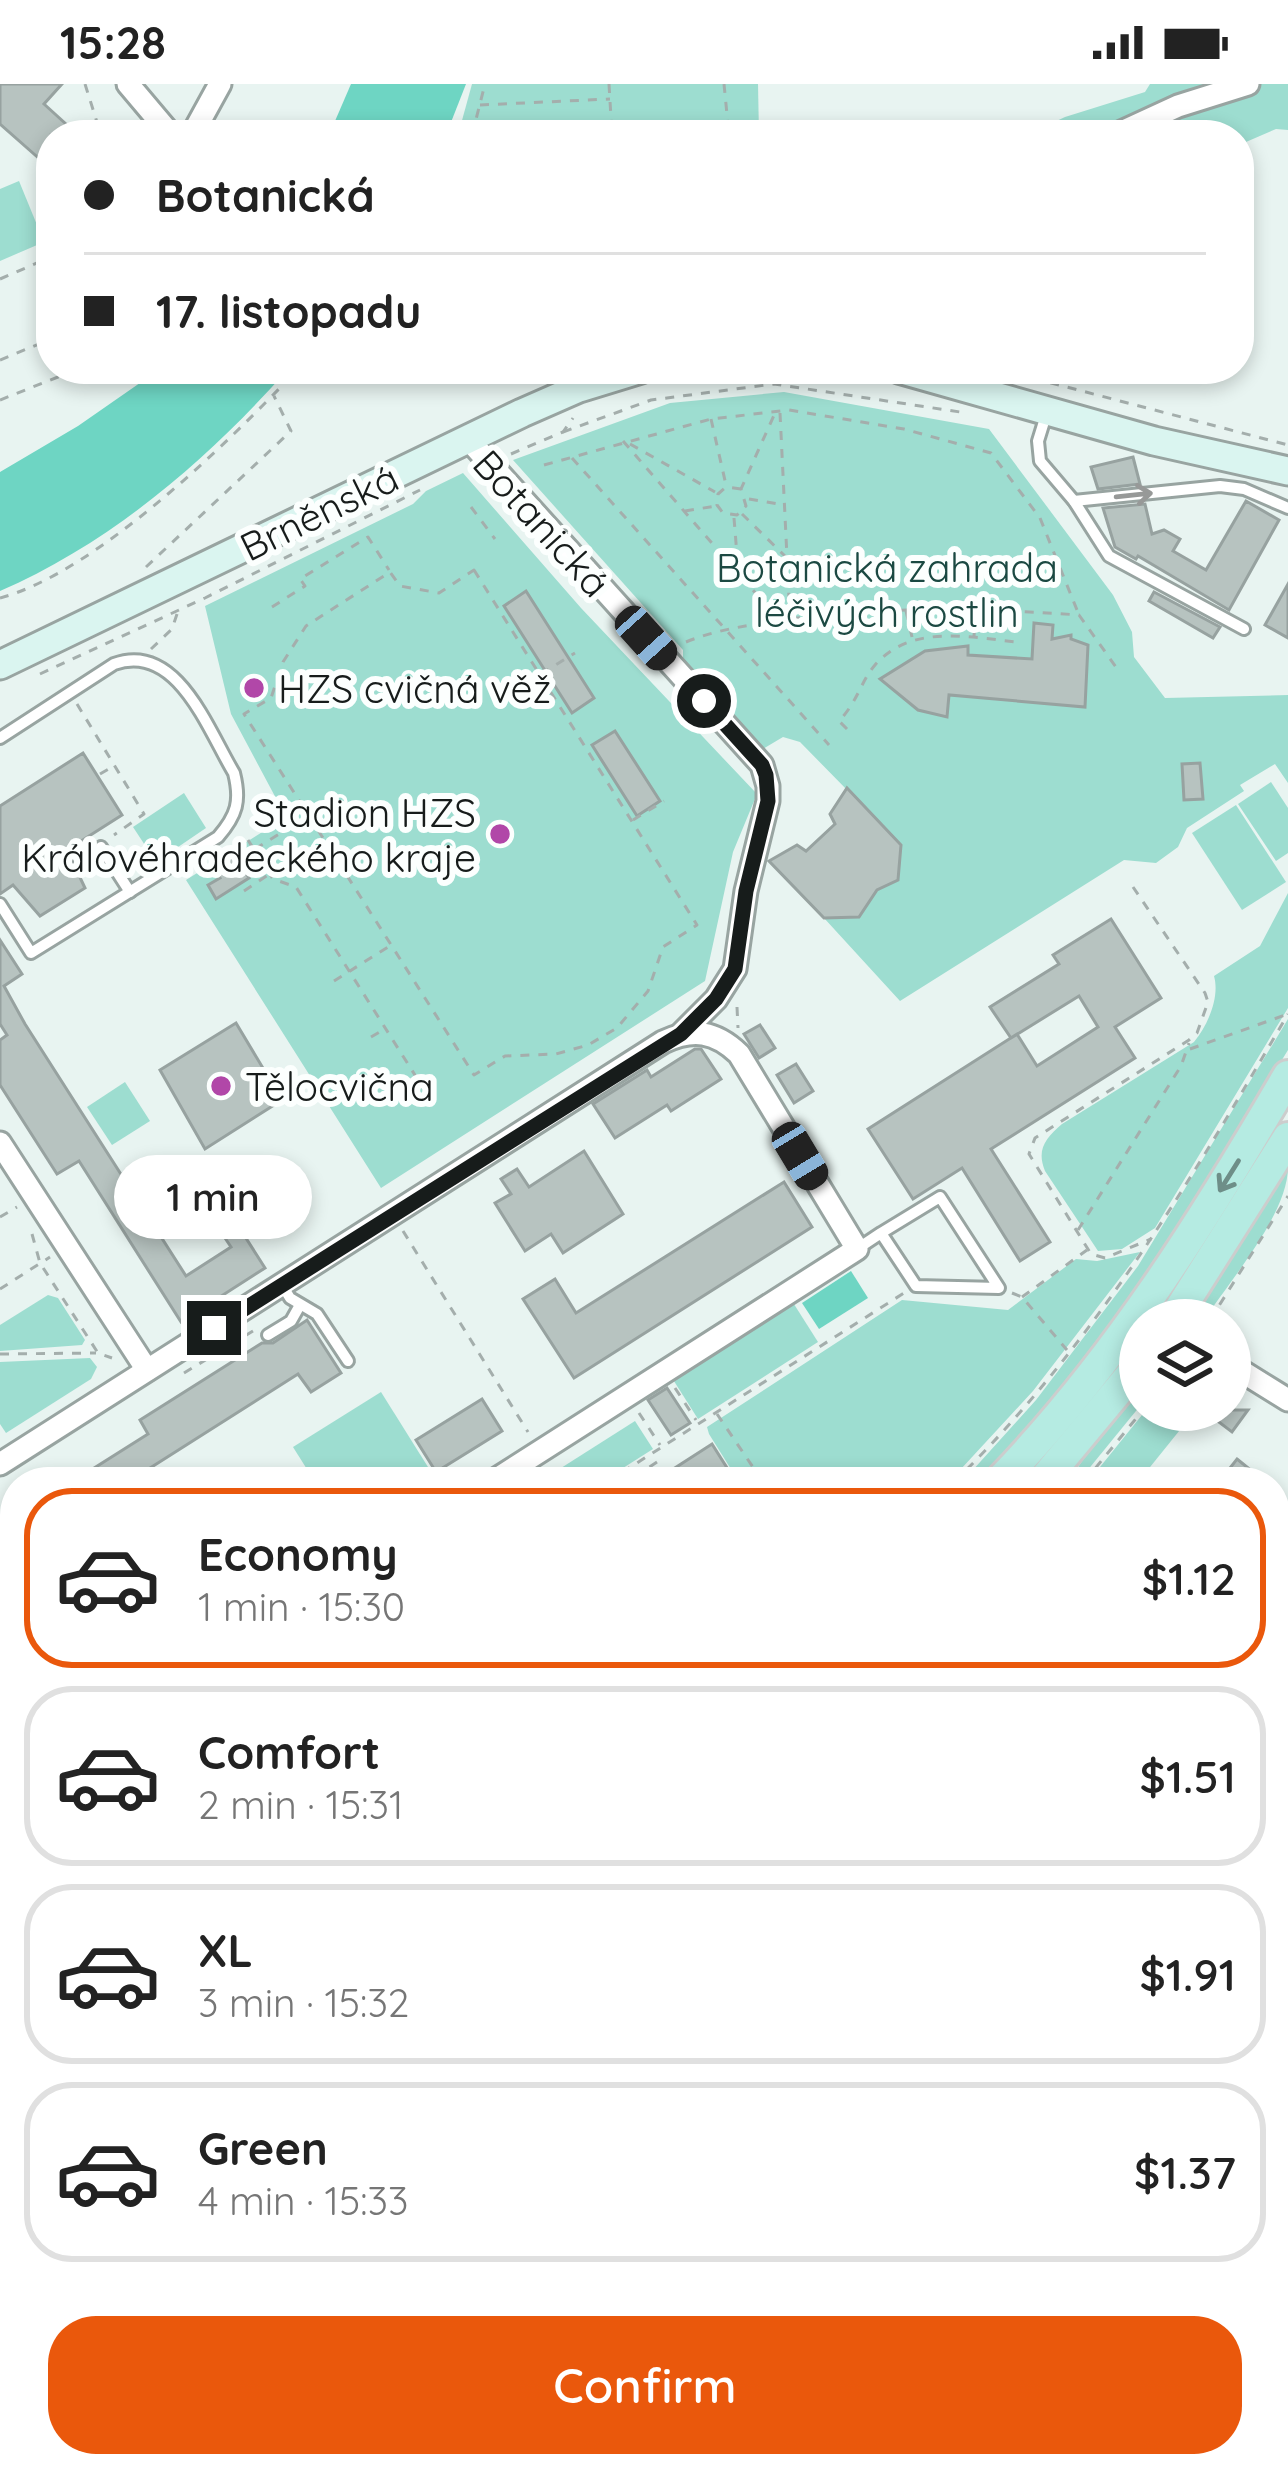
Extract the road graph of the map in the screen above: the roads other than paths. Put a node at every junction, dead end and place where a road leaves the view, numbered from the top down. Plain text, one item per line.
1 (128, 84) edge
2 (220, 84) edge
3 (1248, 84) edge
4 (158, 120) edge
5 (200, 120) edge
6 (1148, 120) edge
7 (592, 384) edge
8 (960, 384) edge
9 (1047, 412) junction
10 (467, 440) junction
11 (1208, 452) junction
12 (1288, 472) edge
13 (1194, 488) junction
14 (1074, 502) junction
15 (1288, 508) edge
16 (1244, 629) dead end
17 (0, 665) edge
18 (0, 738) edge
19 (101, 848) dead end
20 (150, 879) junction
21 (130, 892) junction
22 (158, 893) dead end
23 (0, 904) edge
24 (681, 1034) junction
25 (1288, 1076) edge
26 (1288, 1138) edge
27 (0, 1143) edge
28 (881, 1233) junction
29 (856, 1249) junction
30 (282, 1285) junction
31 (1186, 1299) edge
32 (300, 1305) junction
33 (268, 1335) dead end
34 (348, 1361) dead end
35 (147, 1370) junction
36 (1251, 1377) edge
37 (1119, 1390) edge
38 (1288, 1400) edge
39 (1080, 1438) junction
40 (0, 1464) edge
41 (516, 1467) edge
42 (1012, 1467) edge
43 (1055, 1467) edge
44 (1067, 1467) edge

1 - 4 street
2 - 5 street
3 - 6 street
7 - 10 street, Brněnská
8 - 9 street
9 - 11 street
9 - 14 lane
10 - 17 street, Brněnská
10 - 24 street, Botanická
11 - 12 street
11 - 13 lane
14 -> 13 lane
13 - 15 lane
14 - 16 lane
18 - 20 lane
19 - 21 lane
20 - 21 lane
20 - 22 lane
21 - 23 lane
24 - 29 street
24 - 30 street
25 -> 42 main road
26 - 31 main road
27 - 35 street
28 - 28 lane
28 - 29 lane
29 - 41 street
30 - 32 lane
30 - 35 street
32 - 33 lane
32 - 34 lane
35 - 40 street
36 - 38 street
37 - 39 main road
39 - 43 main road
39 - 44 lane

